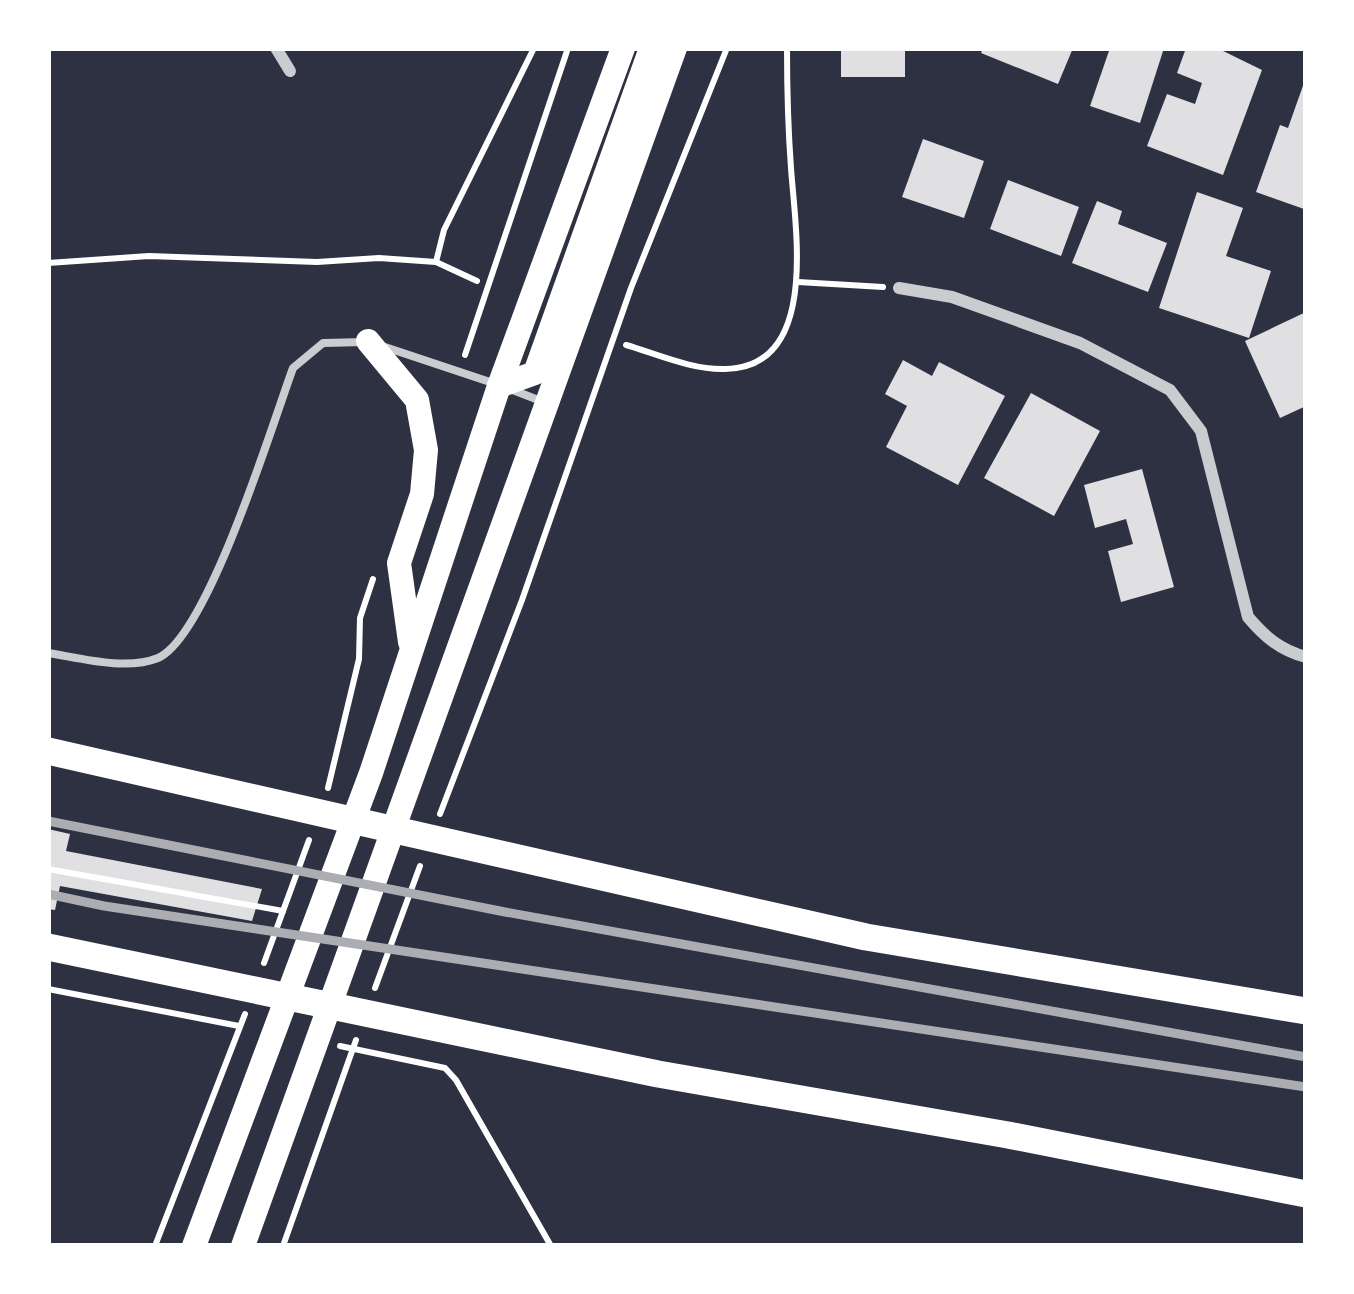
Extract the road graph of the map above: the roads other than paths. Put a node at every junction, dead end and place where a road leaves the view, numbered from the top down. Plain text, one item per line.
1 (276, 48) edge
2 (623, 48) edge
3 (651, 48) edge
4 (675, 48) edge
5 (290, 71) dead end
6 (898, 288) road end
7 (368, 341) junction
8 (499, 386) junction
9 (548, 403) junction
10 (412, 650) junction
11 (48, 653) edge
12 (1306, 657) edge
13 (48, 751) edge
14 (48, 947) edge
15 (1306, 1011) edge
16 (1306, 1194) edge
17 (194, 1246) edge
18 (243, 1246) edge

1 - 5 street
2 - 8 main road
3 - 8 main road
4 - 9 main road
6 - 12 street
7 - 8 lane
7 - 10 main road
7 - 11 lane
8 - 9 lane
8 - 10 main road
9 - 18 main road
10 - 17 main road
13 - 15 highway
14 - 16 highway

